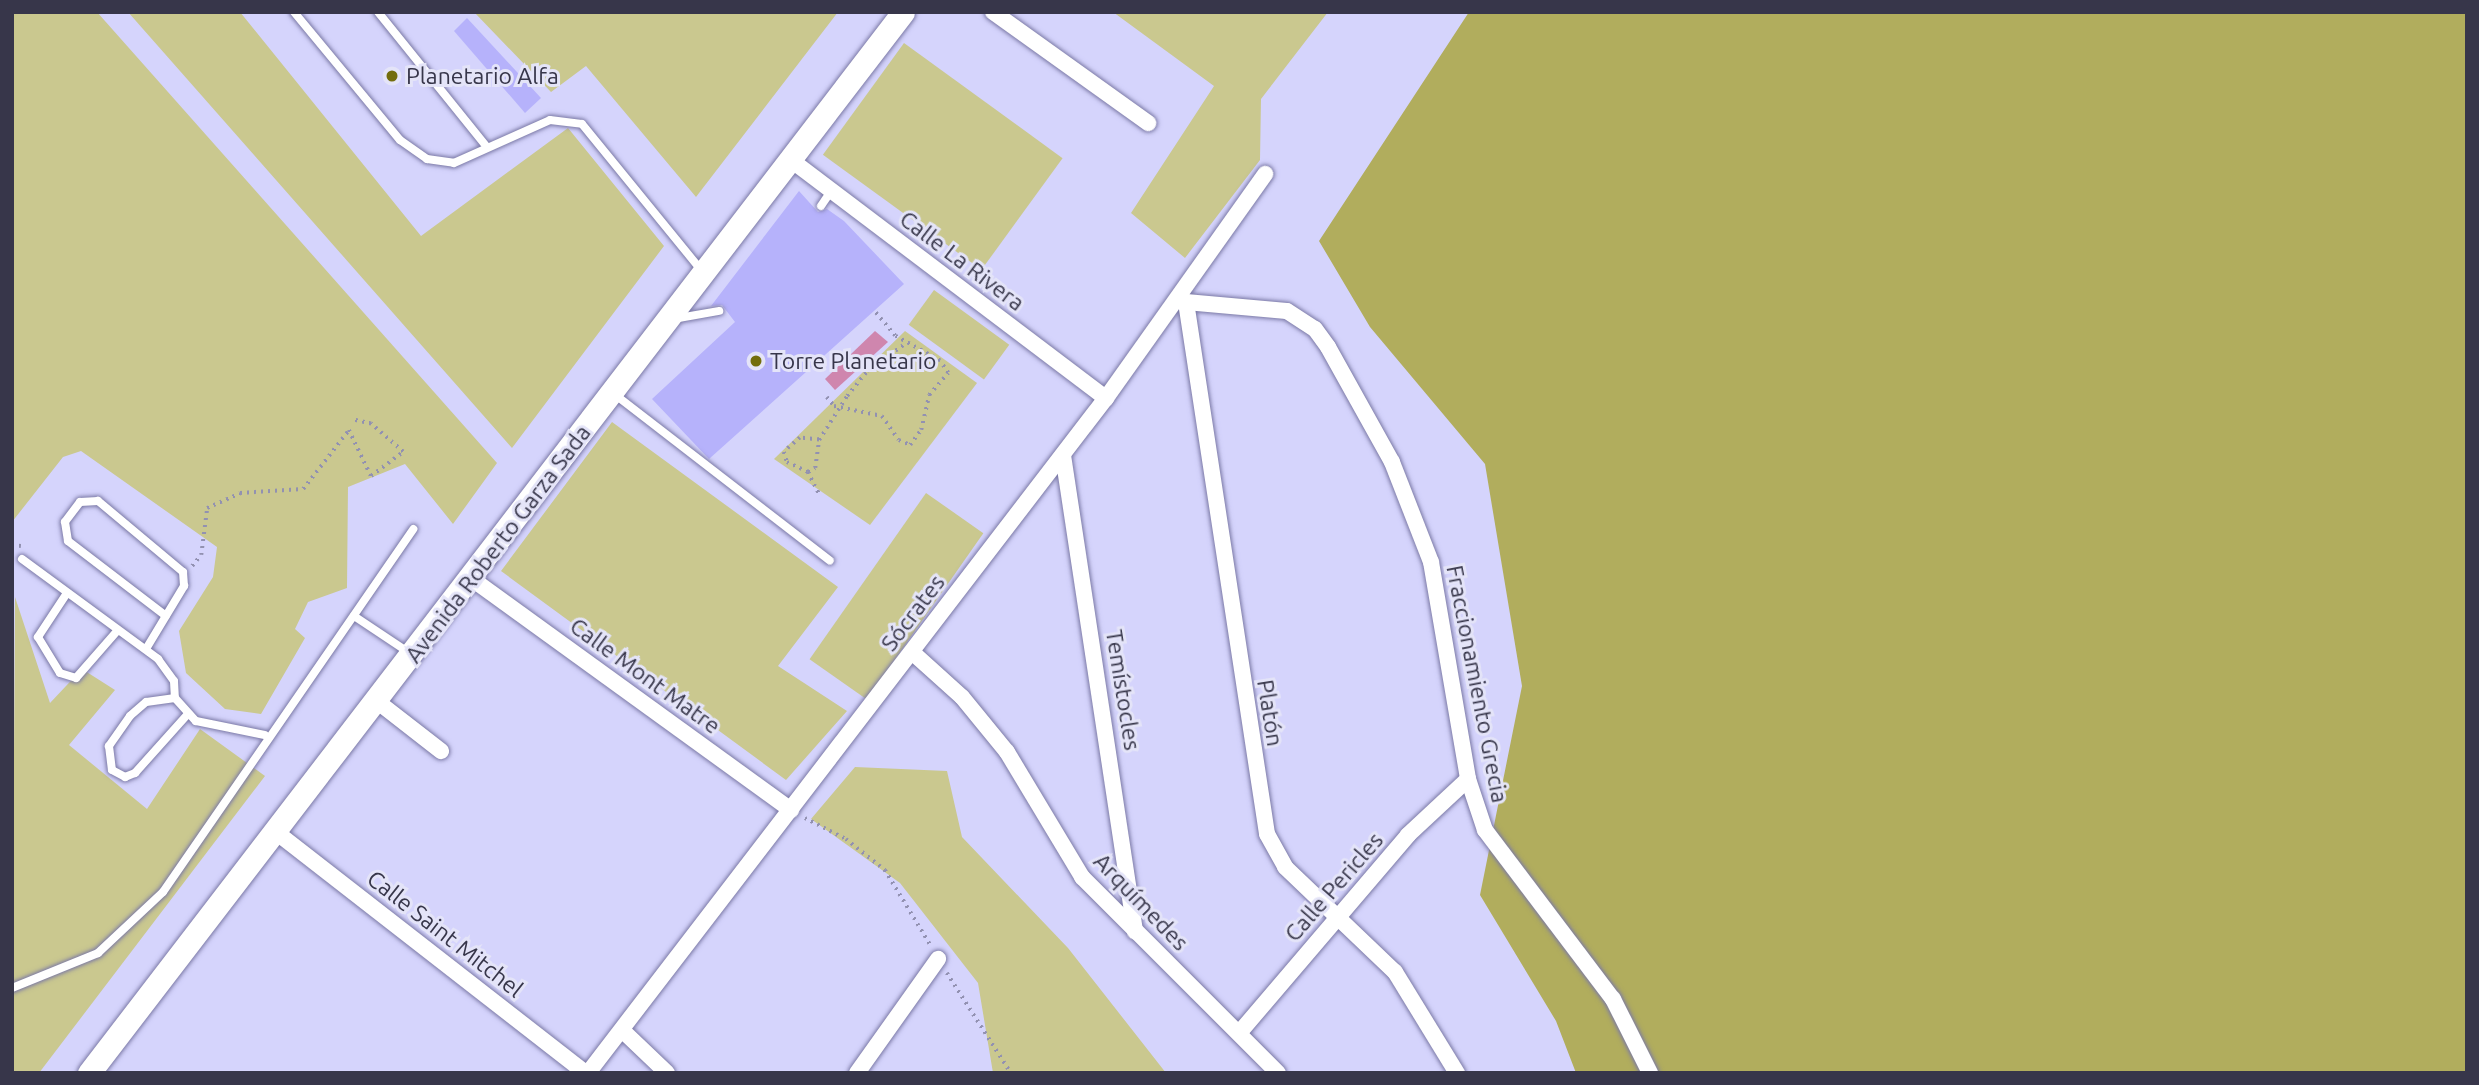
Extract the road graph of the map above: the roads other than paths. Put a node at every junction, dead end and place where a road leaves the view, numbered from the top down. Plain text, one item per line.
1 (294, 12) edge
2 (379, 12) edge
3 (903, 12) edge
4 (993, 12) edge
5 (1148, 123) dead end
6 (487, 147) junction
7 (791, 160) junction
8 (1265, 174) dead end
9 (831, 191) junction
10 (821, 206) dead end
11 (704, 274) junction
12 (1182, 300) junction
13 (719, 311) dead end
14 (671, 318) junction
15 (613, 393) junction
16 (1106, 398) junction
17 (1063, 454) junction
18 (413, 529) dead end
19 (22, 559) dead end
20 (830, 561) dead end
21 (472, 579) junction
22 (67, 593) junction
23 (166, 616) junction
24 (354, 616) junction
25 (117, 631) junction
26 (145, 649) junction
27 (912, 652) junction
28 (413, 656) junction
29 (176, 698) junction
30 (378, 702) junction
31 (187, 715) junction
32 (265, 735) junction
33 (441, 751) dead end
34 (1468, 779) junction
35 (791, 810) junction
36 (276, 832) junction
37 (1337, 918) junction
38 (1135, 932) junction
39 (939, 959) road end
40 (12, 988) edge
41 (622, 1030) junction
42 (1240, 1032) junction
43 (89, 1073) edge
44 (587, 1073) edge
45 (667, 1073) edge
46 (857, 1073) edge
47 (1278, 1073) edge
48 (1457, 1073) edge
49 (1650, 1073) edge

1 - 6 lane
2 - 6 lane
3 - 7 street, Avenida Roberto Garza Sada
4 - 5 street
6 - 11 lane
7 - 9 street, Calle La Rivera
7 - 11 street, Avenida Roberto Garza Sada
8 - 12 street, Sócrates
9 - 10 lane
9 - 16 street, Calle La Rivera
11 - 14 street, Avenida Roberto Garza Sada
12 - 16 street, Sócrates
12 - 34 street, Fraccionamiento Grecia
12 - 37 street, Platón
13 - 14 lane
14 - 15 street, Avenida Roberto Garza Sada
15 - 20 lane
15 - 21 street, Avenida Roberto Garza Sada
16 - 17 street, Sócrates
17 - 27 street, Sócrates
17 - 38 street, Temístocles
18 - 24 lane
19 - 22 lane
21 - 28 street, Avenida Roberto Garza Sada
21 - 35 street, Calle Mont Matre
22 - 25 lane
22 - 25 lane
23 - 23 lane
23 - 26 lane
24 - 28 lane
24 - 32 lane
25 - 26 lane
26 - 29 lane
27 - 35 street, Sócrates
27 - 38 street, Arquímedes
28 - 30 street, Avenida Roberto Garza Sada
29 - 31 lane
29 - 31 lane
30 - 33 street
30 - 36 street, Avenida Roberto Garza Sada
31 - 32 lane
32 - 40 lane
34 - 37 street, Calle Pericles
34 - 49 street, Fraccionamiento Grecia
35 - 41 street, Sócrates
36 - 43 street, Avenida Roberto Garza Sada
36 - 44 street, Calle Saint Mitchel
37 - 42 street, Calle Pericles
37 - 48 street, Platón
38 - 42 street, Arquímedes
39 - 46 street
41 - 44 street, Sócrates
41 - 45 street
42 - 47 street, Arquímedes

